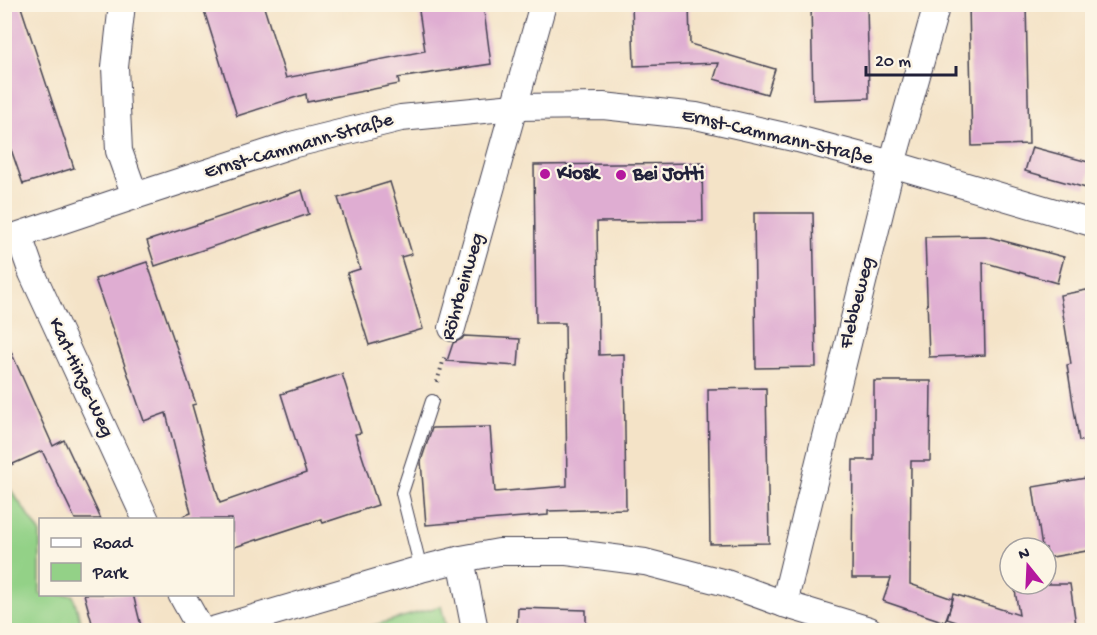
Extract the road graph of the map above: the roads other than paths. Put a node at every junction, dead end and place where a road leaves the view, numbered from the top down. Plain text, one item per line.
1 (122, 4) edge
2 (543, 4) edge
3 (937, 4) edge
4 (514, 107) junction
5 (892, 164) junction
6 (135, 196) junction
7 (1092, 224) edge
8 (12, 238) edge
9 (452, 328) road end
10 (432, 401) road end
11 (146, 518) edge
12 (461, 559) junction
13 (421, 569) junction
14 (182, 596) edge
15 (784, 603) junction
16 (201, 630) edge
17 (213, 630) edge
18 (475, 630) edge
19 (869, 630) edge

1 - 6 street
2 - 4 street, Röhrbeinweg
3 - 5 street, Flebbeweg
4 - 5 street, Ernst-Cammann-Straße
4 - 6 street, Ernst-Cammann-Straße
4 - 9 street, Röhrbeinweg
5 - 7 street, Ernst-Cammann-Straße
5 - 15 street, Flebbeweg
6 - 8 street, Ernst-Cammann-Straße
8 - 11 street, Karl-Hinze-Weg
10 - 13 lane
12 - 13 street
12 - 15 street
12 - 18 street
13 - 17 street
14 - 16 street
15 - 19 street

